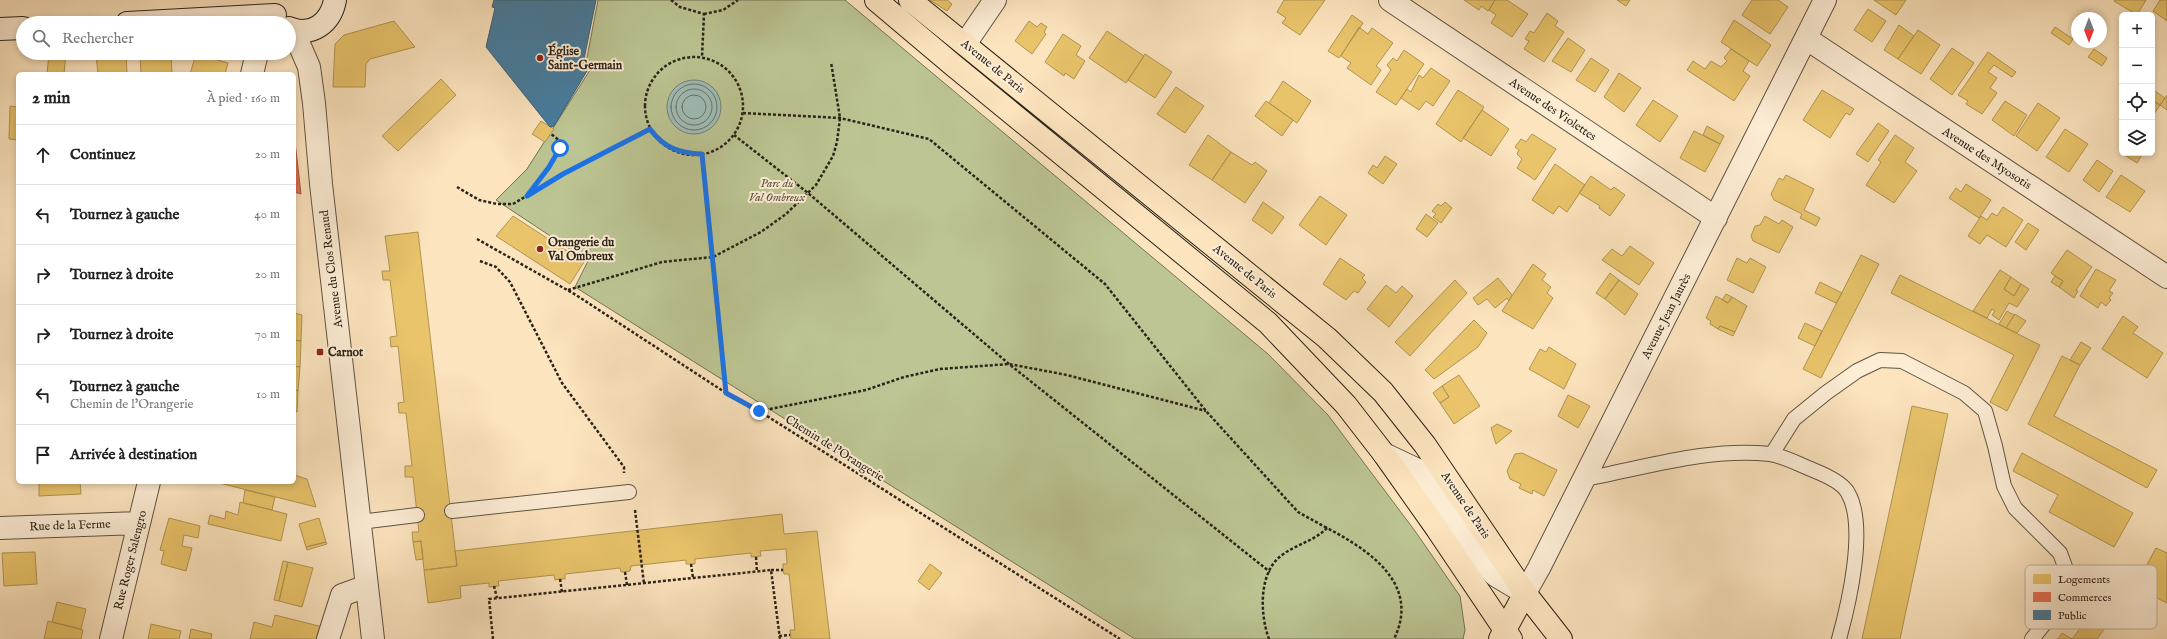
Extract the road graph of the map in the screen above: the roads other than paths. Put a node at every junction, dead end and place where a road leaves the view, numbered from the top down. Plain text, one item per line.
1 (335, 0) edge
2 (876, 0) edge
3 (910, 0) edge
4 (995, 0) edge
5 (1390, 0) edge
6 (1825, 0) edge
7 (296, 21) edge
8 (16, 28) edge
9 (0, 29) edge
10 (1806, 38) junction
11 (296, 43) edge
12 (965, 44) junction
13 (255, 60) edge
14 (252, 72) edge
15 (1716, 218) junction
16 (2167, 277) edge
17 (1384, 454) junction
18 (1772, 454) junction
19 (1584, 480) junction
20 (149, 484) edge
21 (628, 492) road end
22 (452, 511) dead end
23 (418, 515) dead end
24 (360, 522) junction
25 (139, 523) junction
26 (0, 528) edge
27 (2065, 565) edge
28 (367, 586) junction
29 (1525, 593) junction
30 (2040, 629) edge
31 (1505, 636) edge
32 (111, 639) edge
33 (328, 639) edge
34 (374, 639) edge
35 (1526, 639) edge
36 (1561, 639) edge
37 (1839, 639) edge
38 (2032, 639) edge

1 - 7 street
2 - 17 main road, Avenue de Paris
3 - 12 main road, Avenue de Paris
4 - 12 street
5 - 15 street, Avenue des Violettes
6 - 10 street, Avenue Jean Jaurès
8 - 9 street
10 - 15 street, Avenue Jean Jaurès
10 - 16 street, Avenue des Myosotis
11 - 24 street, Avenue du Clos Renaud
12 - 29 main road, Avenue de Paris
13 - 14 street
15 - 19 street, Avenue Jean Jaurès
17 - 29 street, Avenue de Paris
17 - 31 main road, Avenue de Paris
18 - 19 lane
18 - 27 lane
18 - 37 lane
19 - 29 street, Avenue Jean Jaurès
20 - 25 street, Rue Roger Salengro
21 - 22 lane
23 - 24 lane
24 - 28 street, Avenue du Clos Renaud
25 - 26 street, Rue de la Ferme
25 - 32 street, Rue Roger Salengro
28 - 33 street
28 - 34 street, Avenue du Clos Renaud
29 - 31 main road, Avenue Jean Jaurès
29 - 36 main road, Avenue de Paris
30 - 38 lane
31 - 35 main road

